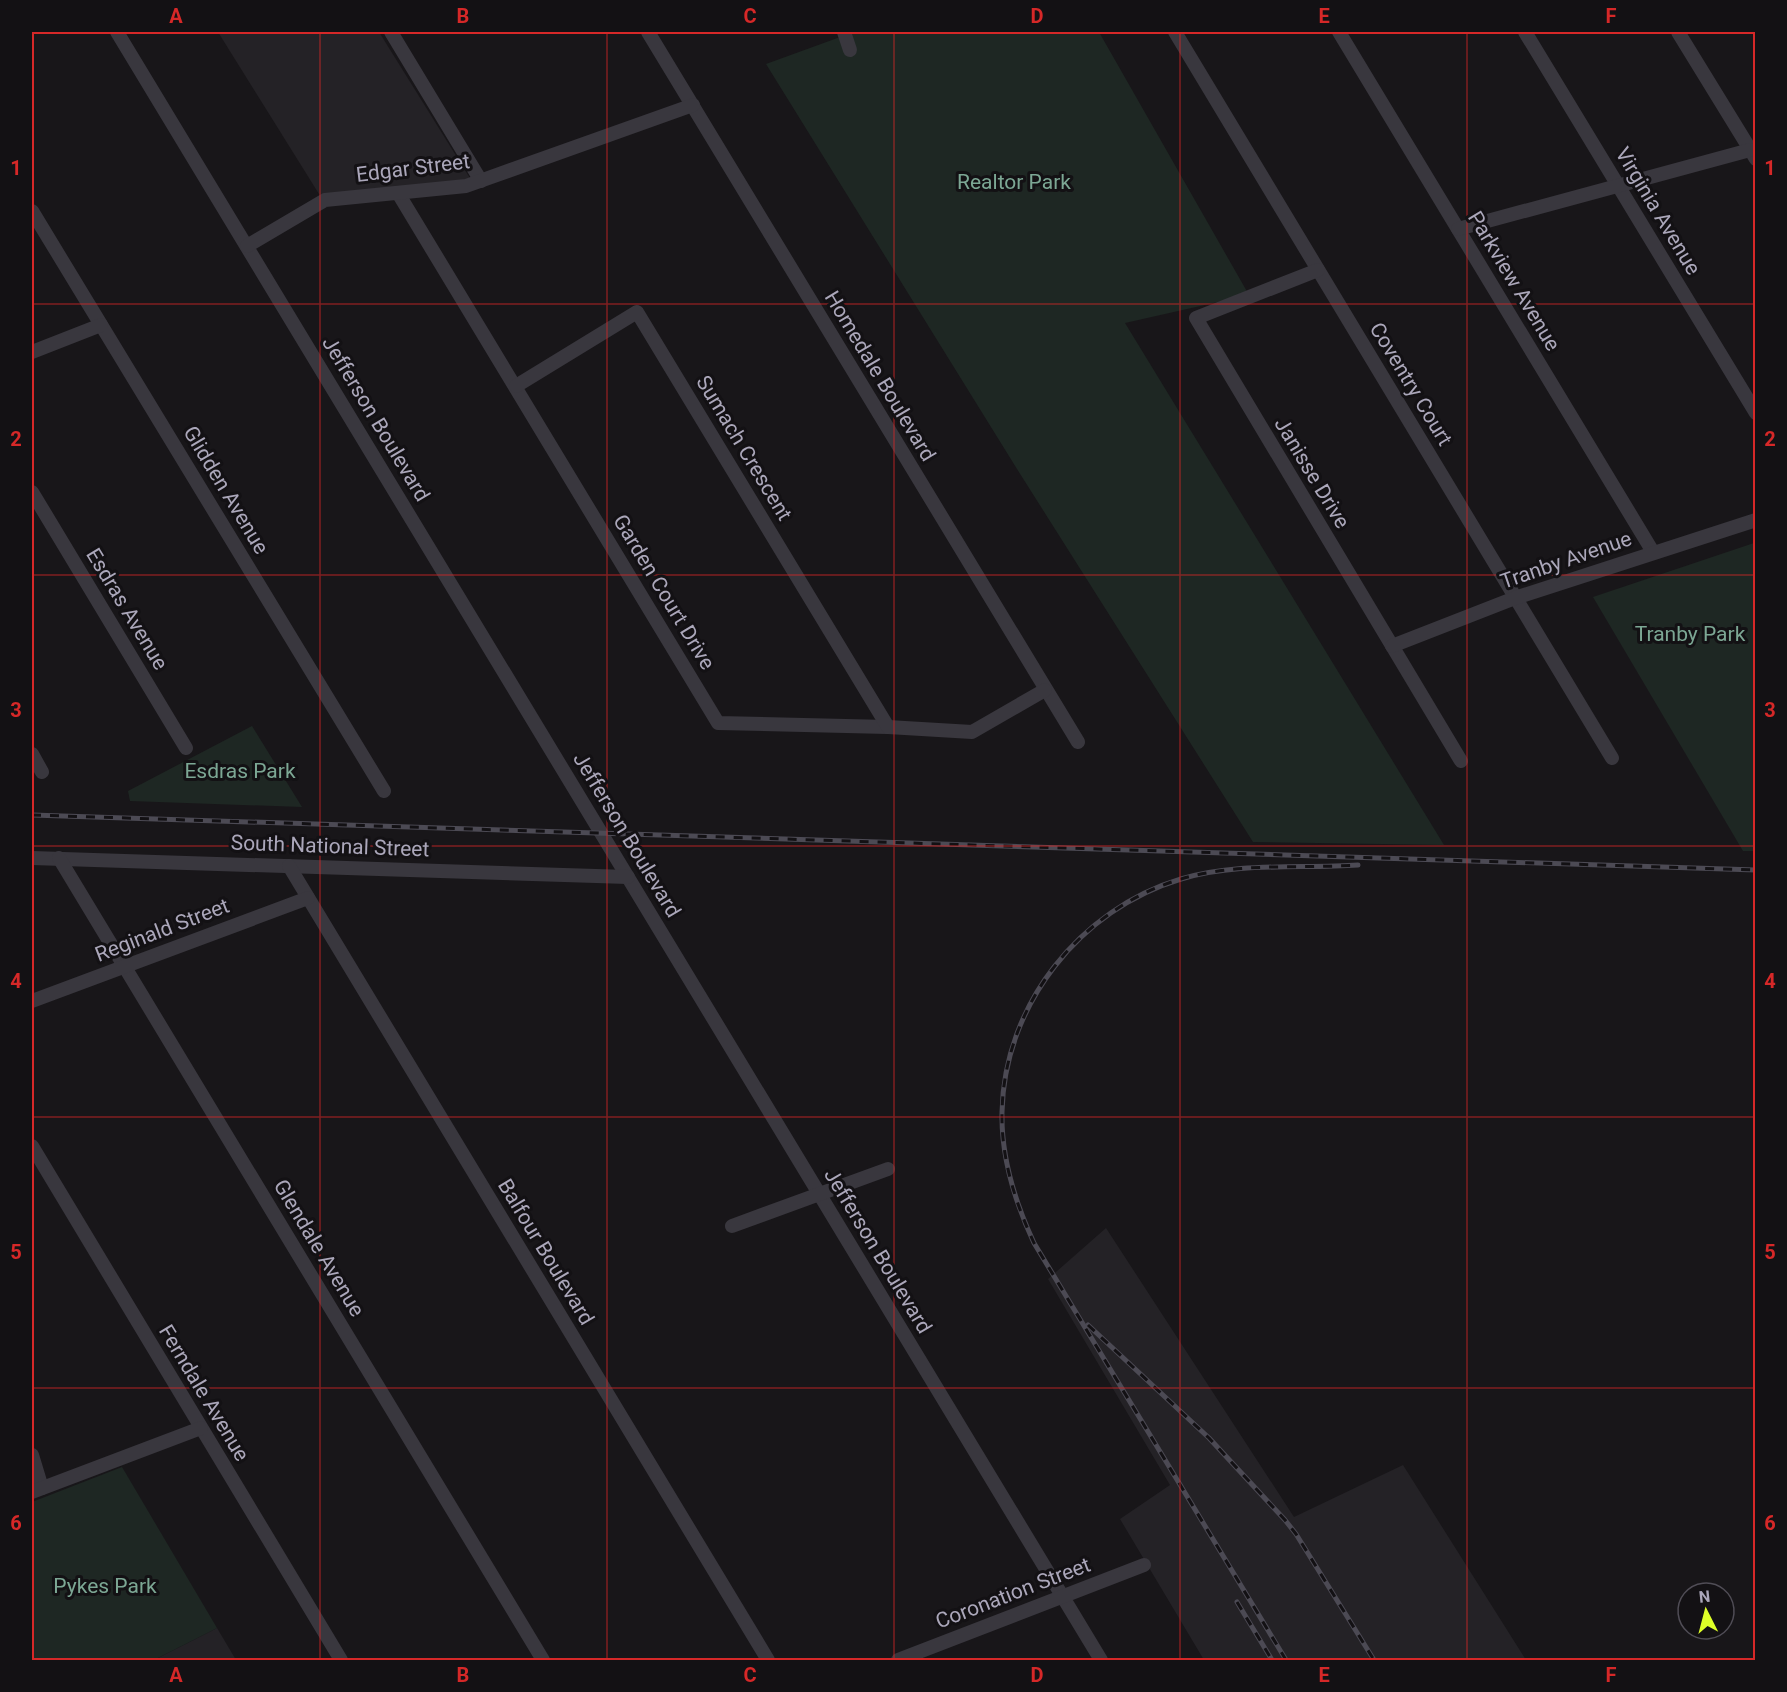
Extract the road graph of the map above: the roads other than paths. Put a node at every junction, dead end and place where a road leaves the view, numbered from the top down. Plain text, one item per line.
1 (117, 32) edge
2 (391, 32) edge
3 (648, 32) edge
4 (844, 32) edge
5 (1174, 32) edge
6 (1339, 32) edge
7 (1525, 32) edge
8 (1678, 32) edge
9 (850, 50) dead end
10 (693, 105) junction
11 (1753, 155) edge
12 (481, 181) junction
13 (1618, 185) junction
14 (398, 193) junction
15 (32, 211) edge
16 (1458, 229) junction
17 (247, 246) junction
18 (1318, 270) junction
19 (100, 325) junction
20 (32, 352) edge
21 (516, 386) junction
22 (1755, 412) edge
23 (32, 492) edge
24 (1755, 520) edge
25 (1653, 552) junction
26 (1515, 598) junction
27 (1392, 646) junction
28 (1045, 690) junction
29 (888, 727) junction
30 (1077, 742) dead end
31 (186, 748) dead end
32 (32, 754) edge
33 (1612, 758) dead end
34 (1461, 761) dead end
35 (42, 772) dead end
36 (384, 791) dead end
37 (32, 858) edge
38 (59, 858) junction
39 (289, 866) junction
40 (628, 877) junction
41 (308, 898) junction
42 (125, 966) junction
43 (32, 1001) edge
44 (32, 1146) edge
45 (888, 1170) dead end
46 (820, 1194) junction
47 (732, 1227) dead end
48 (201, 1428) junction
49 (32, 1455) edge
50 (37, 1490) edge
51 (1144, 1565) dead end
52 (1061, 1595) junction
53 (341, 1660) edge
54 (543, 1660) edge
55 (768, 1660) edge
56 (898, 1660) edge
57 (1101, 1660) edge

1 - 17 street, Jefferson Boulevard
2 - 12 street
3 - 10 street, Homedale Boulevard
4 - 9 street
5 - 18 street, Coventry Court
6 - 16 street, Parkview Avenue
7 - 13 street, Virginia Avenue
8 - 11 street
10 - 12 street, Edgar Street
10 - 28 street, Homedale Boulevard
11 - 13 street
12 - 14 street, Edgar Street
13 - 16 street
13 - 22 street, Virginia Avenue
14 - 17 street, Edgar Street
14 - 21 street, Garden Court Drive
15 - 19 street, Glidden Avenue
16 - 25 street, Parkview Avenue
17 - 40 street, Jefferson Boulevard
18 - 26 street, Coventry Court
18 - 27 street, Janisse Drive
19 - 20 street
19 - 36 street, Glidden Avenue
21 - 29 street, Garden Court Drive
21 - 29 street, Sumach Crescent
23 - 31 street, Esdras Avenue
24 - 25 street, Tranby Avenue
25 - 26 street, Tranby Avenue
26 - 27 street, Tranby Avenue
26 - 33 street, Coventry Court
27 - 34 street, Janisse Drive
28 - 29 street, Garden Court Drive
28 - 30 street, Homedale Boulevard
32 - 35 street
37 - 38 street, South National Street
38 - 39 street, South National Street
38 - 42 street, Glendale Avenue
39 - 40 street, South National Street
39 - 41 street, Balfour Boulevard
40 - 46 street, Jefferson Boulevard
41 - 42 street, Reginald Street
41 - 55 street, Balfour Boulevard
42 - 43 street, Reginald Street
42 - 54 street, Glendale Avenue
44 - 48 street, Ferndale Avenue
45 - 46 street
46 - 47 street
46 - 52 street, Jefferson Boulevard
48 - 50 street
48 - 53 street, Ferndale Avenue
49 - 50 street
51 - 52 street, Coronation Street
52 - 56 street, Coronation Street
52 - 57 street, Jefferson Boulevard

